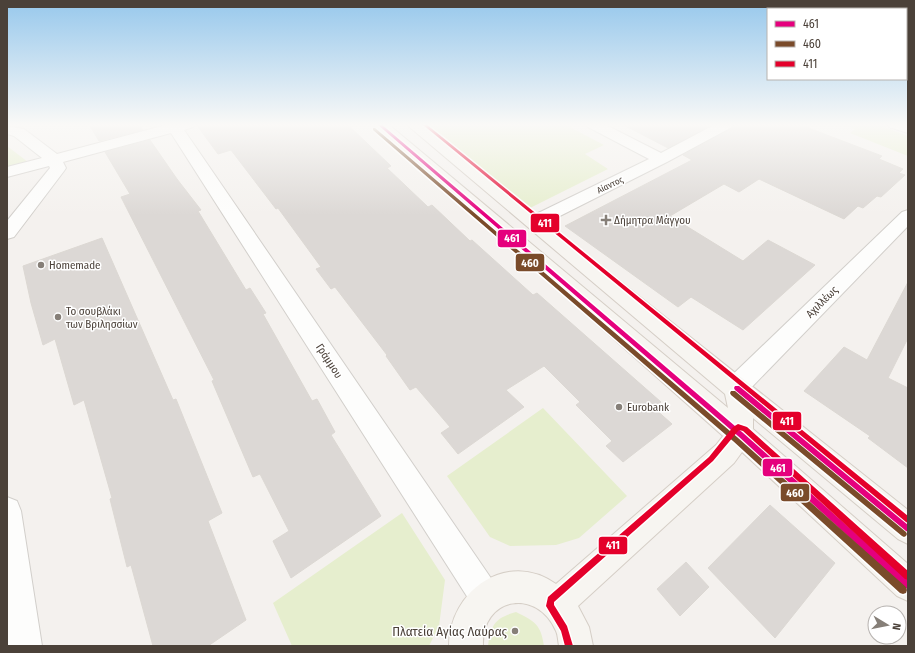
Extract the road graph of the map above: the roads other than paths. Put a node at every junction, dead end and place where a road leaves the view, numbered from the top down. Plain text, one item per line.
1 (48, 154) edge
2 (71, 154) edge
3 (198, 154) edge
4 (414, 154) edge
5 (451, 154) edge
6 (652, 154) edge
7 (670, 154) edge
8 (54, 159) junction
9 (661, 159) junction
10 (7, 172) edge
11 (908, 216) edge
12 (534, 222) junction
13 (7, 232) edge
14 (736, 387) junction
15 (740, 434) junction
16 (7, 511) edge
17 (908, 529) edge
18 (908, 585) edge
19 (486, 598) junction
20 (557, 604) junction
21 (25, 646) edge
22 (466, 646) edge
23 (576, 646) edge

1 - 8 street
2 - 8 street
3 - 19 street, Γράμμου
4 - 15 main road
5 - 12 main road
6 - 9 street
7 - 9 street, Αίαντος
8 - 10 street
8 - 13 street
9 - 12 street, Αίαντος
11 - 14 street, Αχιλλέως
12 - 14 main road
14 - 15 main road
14 - 17 main road
15 - 18 main road
15 - 20 main road
16 - 21 street
19 - 20 main road
19 - 22 main road
20 - 23 main road

